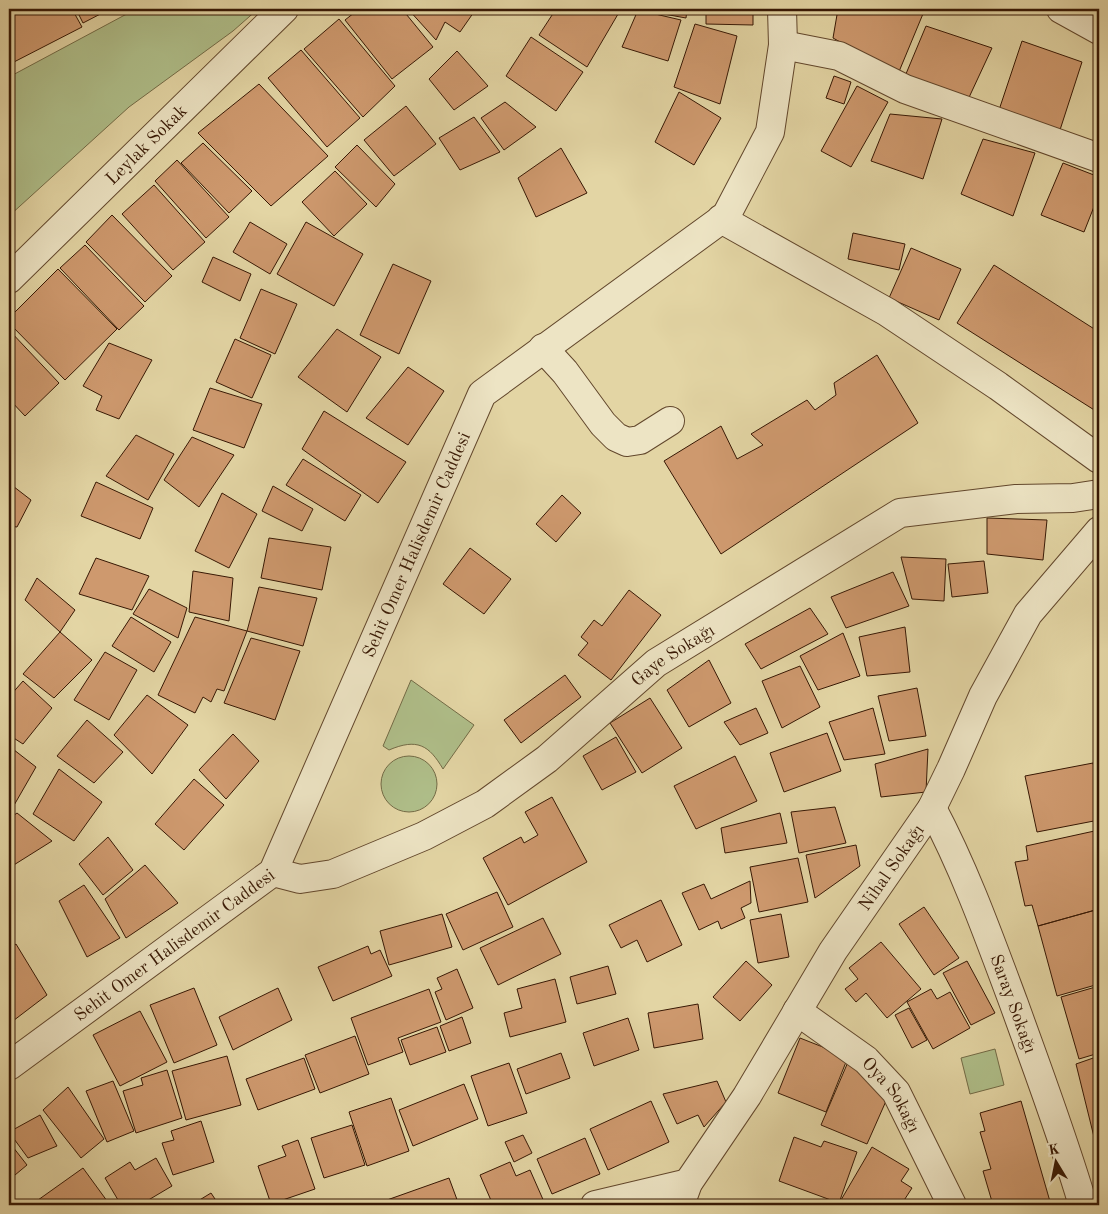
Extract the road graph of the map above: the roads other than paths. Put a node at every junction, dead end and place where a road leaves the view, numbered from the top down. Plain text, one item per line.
1 (284, 9) edge
2 (782, 9) edge
3 (1061, 9) edge
4 (1099, 30) edge
5 (783, 45) junction
6 (1099, 158) edge
7 (721, 219) junction
8 (9, 279) edge
9 (543, 348) junction
10 (670, 421) dead end
11 (1099, 459) edge
12 (1099, 494) edge
13 (1099, 531) edge
14 (932, 808) junction
15 (273, 872) junction
16 (797, 1011) junction
17 (9, 1066) edge
18 (684, 1194) edge
19 (595, 1205) edge
20 (952, 1205) edge
21 (1083, 1205) edge

1 - 8 street, Leylak Sokak
2 - 5 street, Sehit Omer Halisdemir Caddesi
3 - 4 street
5 - 6 street
5 - 7 street, Sehit Omer Halisdemir Caddesi
7 - 9 street, Sehit Omer Halisdemir Caddesi
7 - 11 street
9 - 10 street
9 - 15 street, Sehit Omer Halisdemir Caddesi
12 - 15 street, Gaye Sokağı
13 - 14 street, Nihal Sokağı
14 - 16 street, Nihal Sokağı
14 - 21 street, Saray Sokağı
15 - 17 street, Sehit Omer Halisdemir Caddesi
16 - 18 street, Nihal Sokağı
16 - 20 street, Oya Sokağı
18 - 19 street

